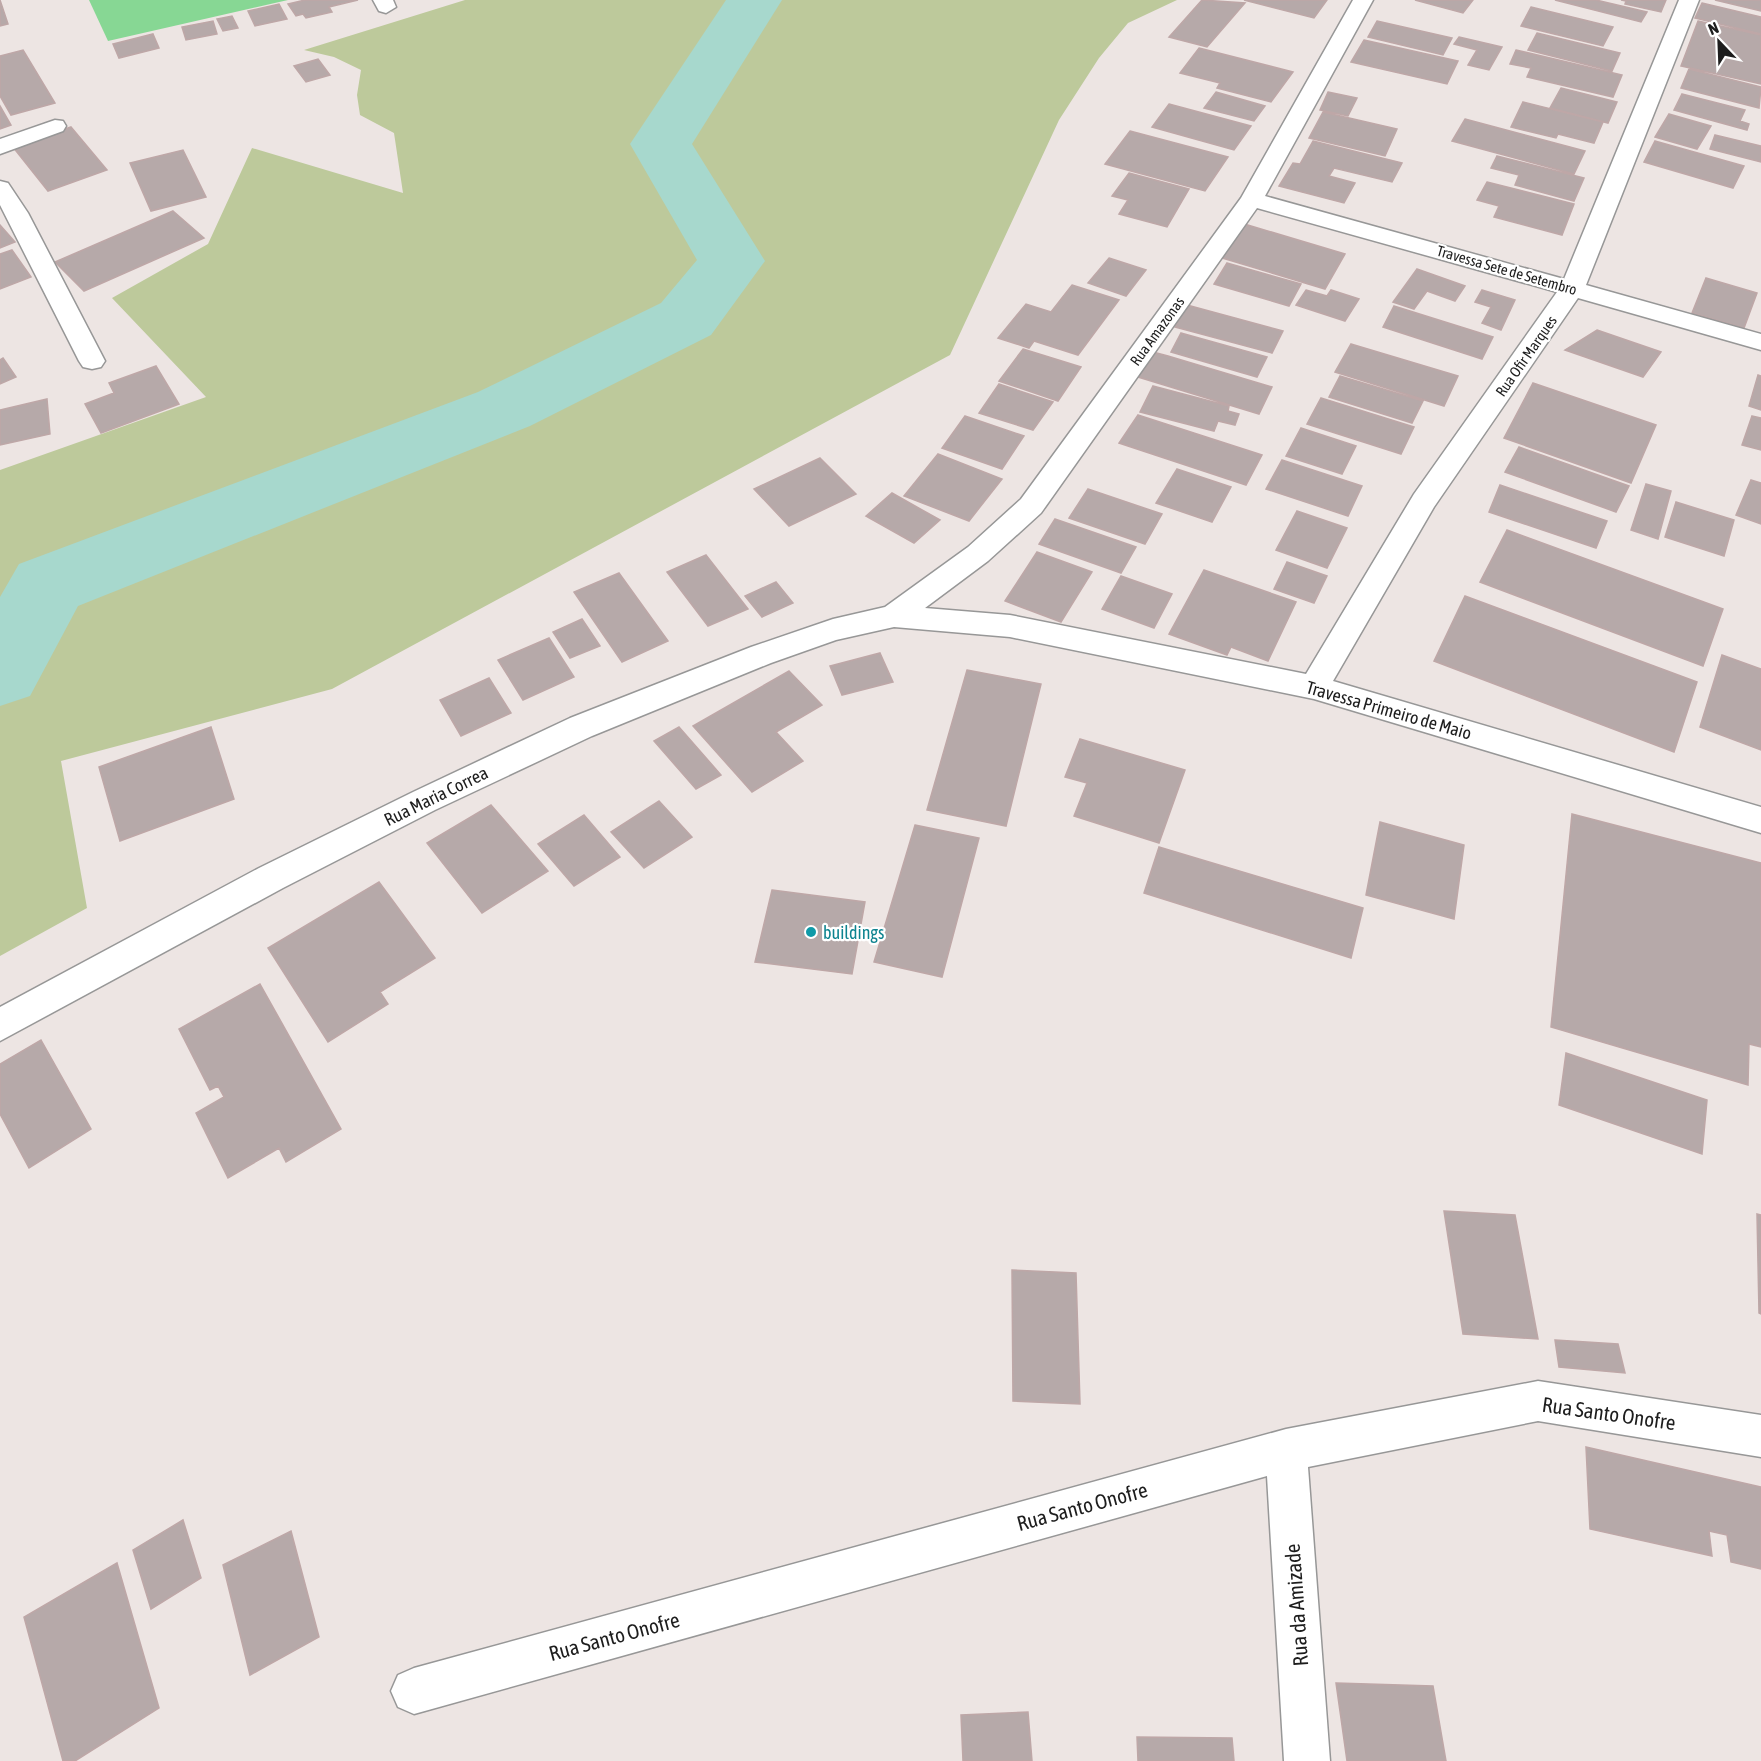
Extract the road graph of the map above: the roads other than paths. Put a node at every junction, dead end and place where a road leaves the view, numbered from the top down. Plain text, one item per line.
1 (1363, 0) edge
2 (1689, 0) edge
3 (55, 126) dead end
4 (0, 147) edge
5 (0, 188) edge
6 (1252, 198) junction
7 (1572, 289) junction
8 (1761, 342) edge
9 (92, 361) dead end
10 (894, 616) junction
11 (1314, 687) junction
12 (1761, 820) edge
13 (0, 1025) edge
14 (1761, 1436) edge
15 (1286, 1450) junction
16 (414, 1691) dead end
17 (1307, 1761) edge

1 - 6 street, Rua Amazonas
2 - 7 street, Rua Ofir Marques
3 - 4 street
5 - 9 street
6 - 7 street, Travessa Sete de Setembro
6 - 10 street, Rua Amazonas
7 - 8 street, Travessa Sete de Setembro
7 - 11 street, Rua Ofir Marques
10 - 11 street, Travessa Primeiro de Maio
10 - 13 street, Rua Maria Correa
11 - 12 street, Travessa Primeiro de Maio
14 - 15 street, Rua Santo Onofre
15 - 16 street, Rua Santo Onofre
15 - 17 street, Rua da Amizade

